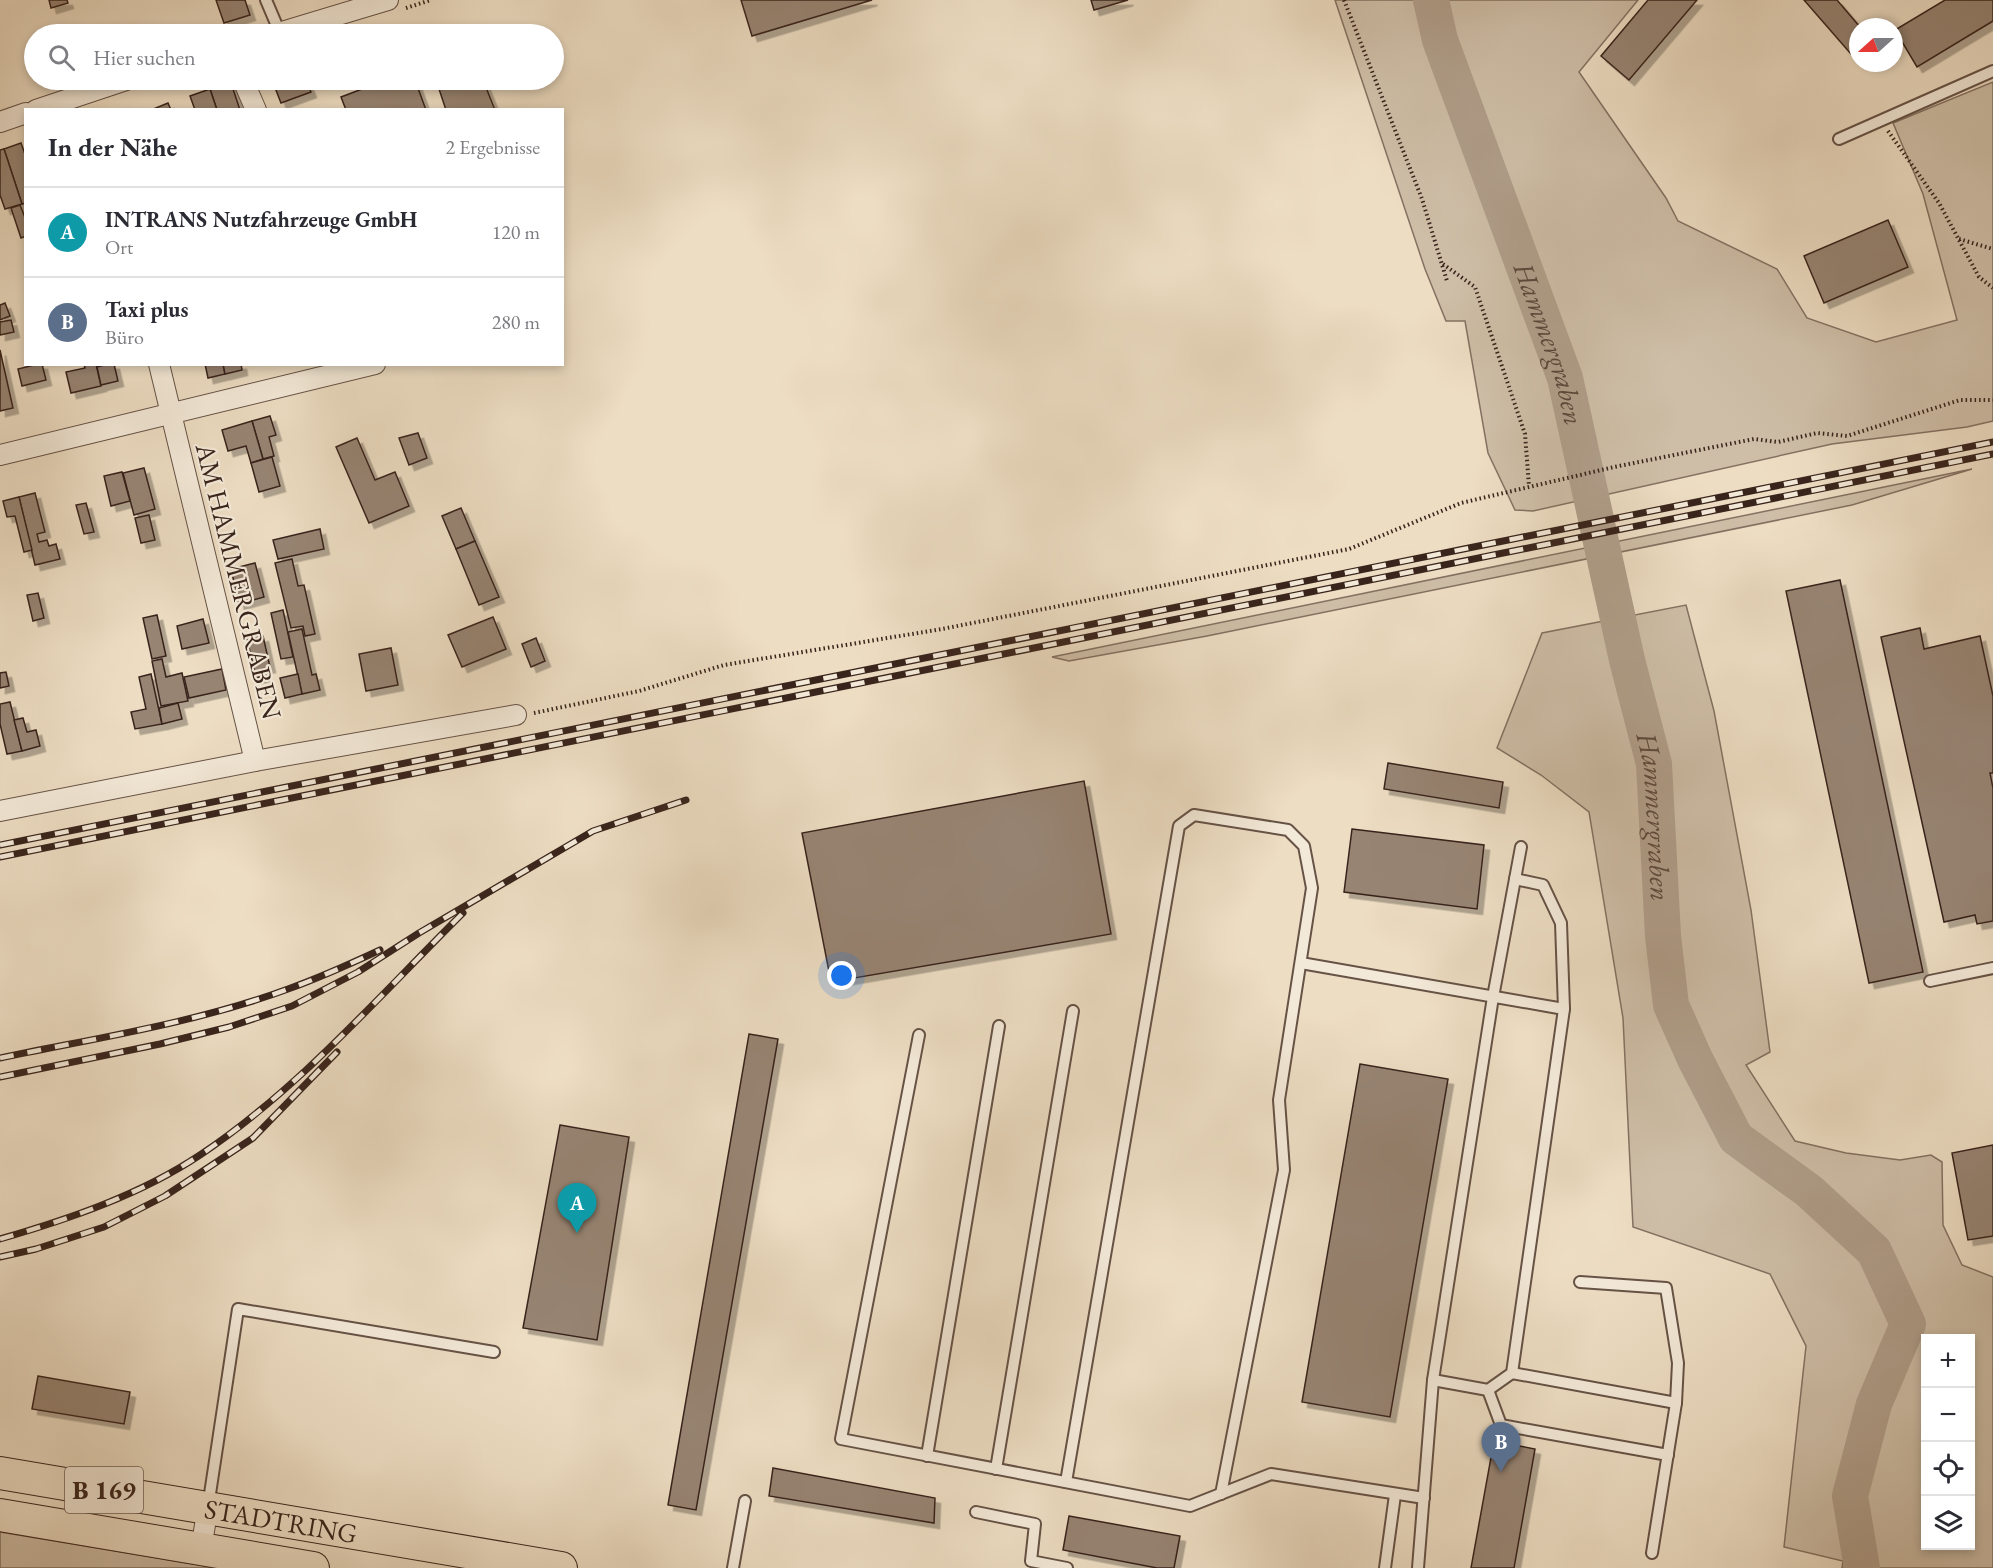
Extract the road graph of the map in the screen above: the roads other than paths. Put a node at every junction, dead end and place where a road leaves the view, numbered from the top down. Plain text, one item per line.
1 (266, 0) edge
2 (388, 0) edge
3 (274, 24) edge
4 (310, 24) edge
5 (1993, 71) edge
6 (110, 90) edge
7 (247, 90) edge
8 (93, 100) edge
9 (47, 108) edge
10 (255, 108) edge
11 (24, 114) edge
12 (0, 122) edge
13 (1839, 139) dead end
14 (159, 366) edge
15 (365, 366) edge
16 (171, 413) junction
17 (0, 454) edge
18 (516, 715) road end
19 (255, 761) junction
20 (0, 811) edge
21 (1521, 847) dead end
22 (1515, 879) junction
23 (1301, 963) junction
24 (1993, 968) edge
25 (1930, 981) dead end
26 (1493, 997) junction
27 (1564, 1009) junction
28 (1073, 1011) dead end
29 (999, 1026) dead end
30 (919, 1035) dead end
31 (1580, 1282) dead end
32 (494, 1352) dead end
33 (1512, 1373) junction
34 (1433, 1380) junction
35 (1488, 1390) junction
36 (1676, 1404) junction
37 (1668, 1455) junction
38 (927, 1456) junction
39 (996, 1469) junction
40 (0, 1473) edge
41 (1066, 1482) junction
42 (1221, 1494) junction
43 (1395, 1495) junction
44 (1424, 1498) junction
45 (745, 1501) dead end
46 (207, 1507) junction
47 (976, 1512) dead end
48 (0, 1515) edge
49 (201, 1549) junction
50 (1652, 1552) dead end
51 (313, 1568) edge
52 (561, 1568) edge
53 (733, 1568) edge
54 (1067, 1568) edge
55 (1385, 1568) edge
56 (1418, 1568) edge

1 - 3 lane
2 - 4 street
5 - 13 lane
6 - 8 street
7 - 10 street
8 - 9 street
11 - 12 street
14 - 16 street, AM HAMMERGRABEN
15 - 16 street, AM HAMMERGRABEN
16 - 17 street, AM HAMMERGRABEN
16 - 19 street, AM HAMMERGRABEN
18 - 19 street, AM HAMMERGRABEN
19 - 20 street, AM HAMMERGRABEN
21 - 22 lane
22 - 26 lane
22 - 27 lane
23 - 26 lane
23 - 41 lane
23 - 42 lane
24 - 25 lane
26 - 27 lane
26 - 34 lane
27 - 33 lane
28 - 39 lane
29 - 38 lane
30 - 38 lane
31 - 36 lane
32 - 46 lane
33 - 35 lane
33 - 36 lane
34 - 35 lane
34 - 44 lane
35 - 37 lane
36 - 37 lane
37 - 50 lane
38 - 39 lane
39 - 41 lane
40 - 46 main road, STADTRING / B 169
41 - 42 lane
42 - 43 lane
43 - 44 lane
43 - 55 lane
44 - 56 lane
45 - 53 lane
46 - 49 street
46 - 52 main road, STADTRING / B 169
47 - 54 lane
48 - 49 main road, STADTRING / B 169
49 - 51 main road, STADTRING / B 169

